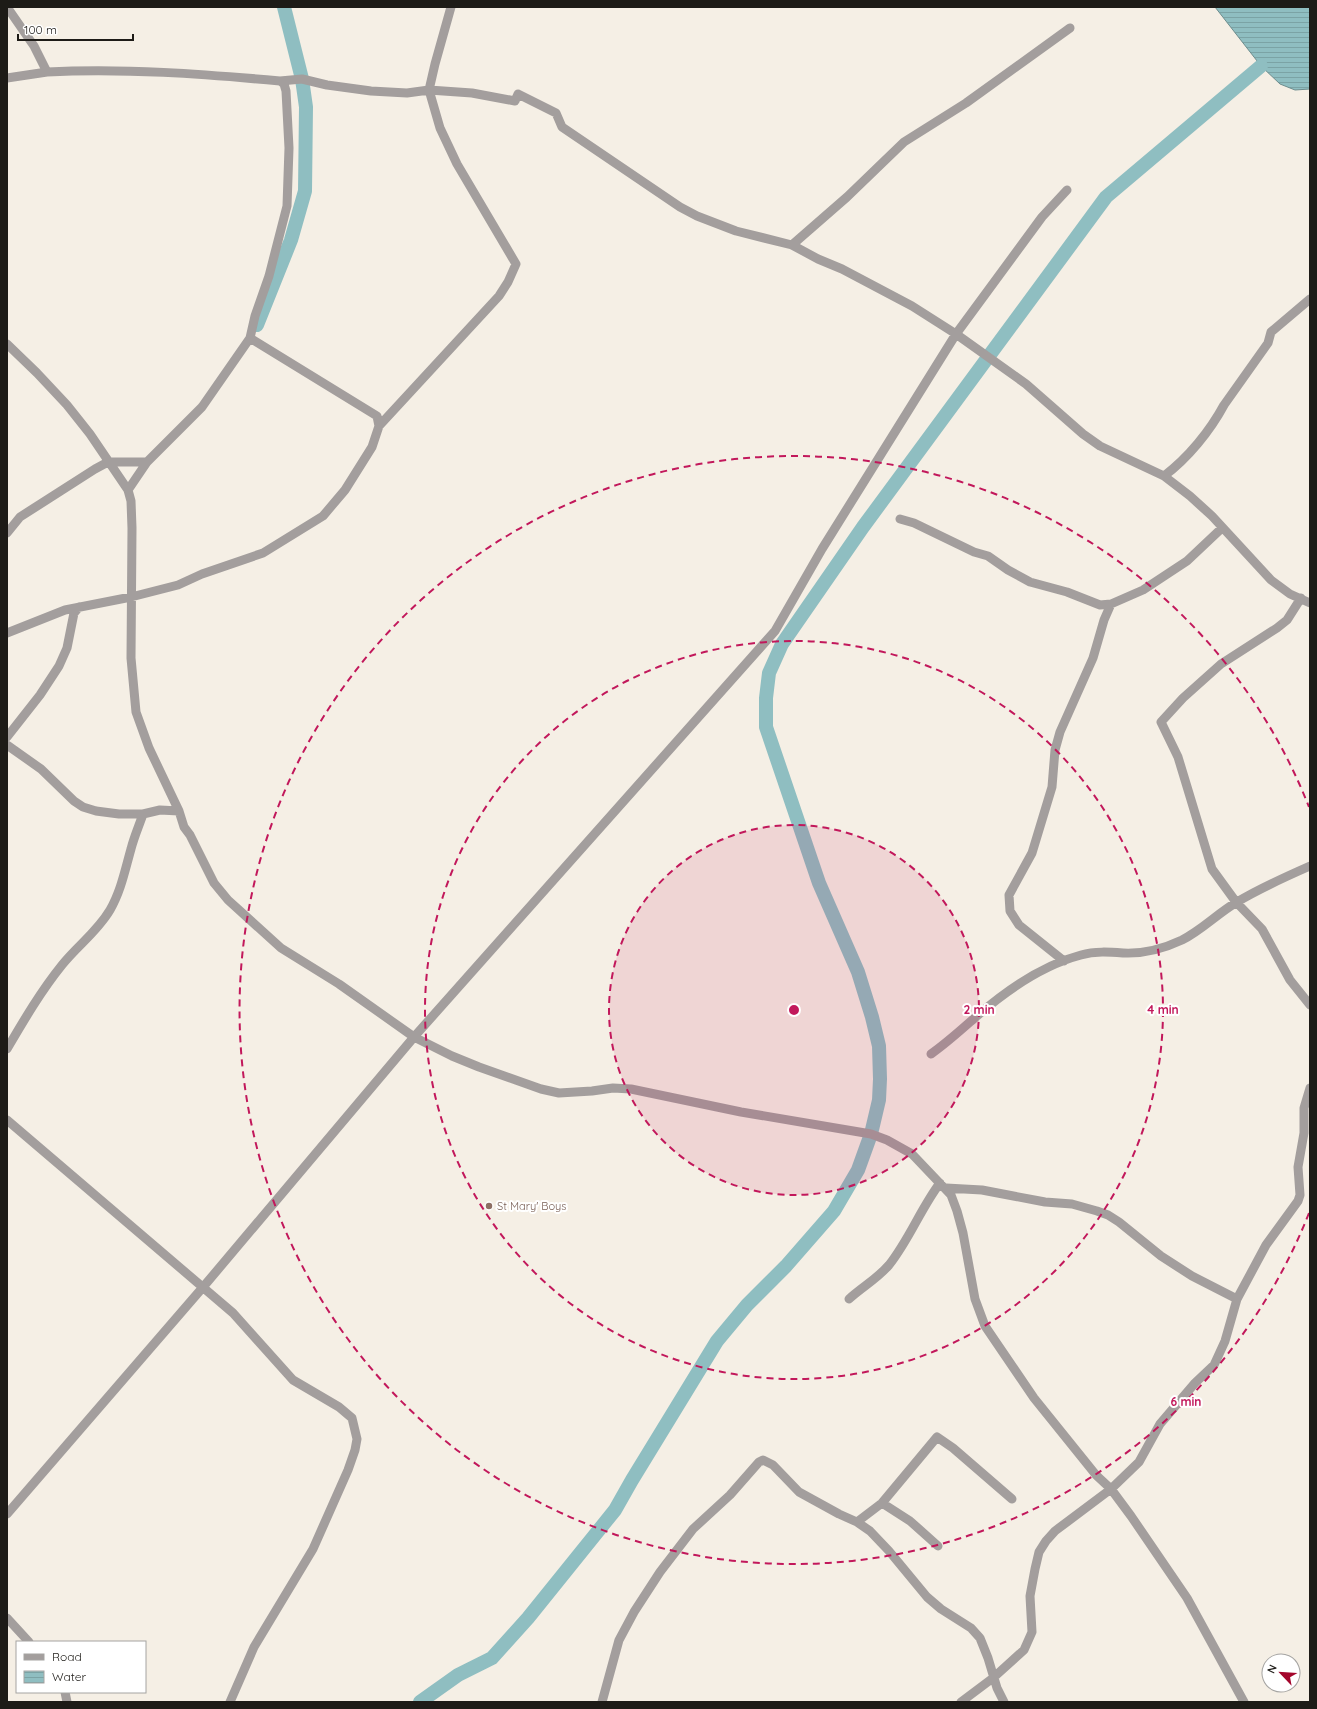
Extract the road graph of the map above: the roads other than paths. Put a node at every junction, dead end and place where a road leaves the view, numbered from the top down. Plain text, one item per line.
1 (7, 7) edge
2 (451, 7) edge
3 (1070, 28) dead end
4 (47, 72) junction
5 (7, 78) edge
6 (280, 81) junction
7 (429, 90) junction
8 (1067, 190) dead end
9 (792, 244) junction
10 (1310, 299) edge
11 (956, 334) junction
12 (250, 338) junction
13 (7, 344) edge
14 (379, 426) junction
15 (108, 462) junction
16 (146, 462) junction
17 (1164, 476) junction
18 (128, 490) junction
19 (900, 518) dead end
20 (1222, 528) junction
21 (7, 533) edge
22 (131, 597) junction
23 (1301, 598) junction
24 (1310, 603) edge
25 (1111, 604) junction
26 (79, 607) junction
27 (7, 633) edge
28 (7, 737) edge
29 (7, 745) edge
30 (179, 811) junction
31 (143, 814) junction
32 (1310, 866) edge
33 (1236, 902) junction
34 (1064, 961) junction
35 (1310, 1005) edge
36 (414, 1037) junction
37 (7, 1049) edge
38 (931, 1054) dead end
39 (1310, 1088) edge
40 (7, 1120) edge
41 (943, 1186) junction
42 (204, 1286) junction
43 (849, 1299) dead end
44 (1237, 1299) junction
45 (1111, 1488) junction
46 (1012, 1499) dead end
47 (882, 1503) junction
48 (7, 1514) edge
49 (857, 1522) junction
50 (938, 1546) dead end
51 (7, 1618) edge
52 (27, 1641) edge
53 (993, 1678) junction
54 (230, 1702) edge
55 (602, 1702) edge
56 (961, 1702) edge
57 (1004, 1702) edge
58 (1244, 1702) edge

1 - 4 street
2 - 7 street
3 - 9 street
4 - 5 street
4 - 6 street
6 - 7 street
6 - 12 street
7 - 9 street
7 - 14 street
8 - 11 street
9 - 11 street
10 - 17 street
11 - 17 street
11 - 36 street
12 - 14 street
12 - 16 street
13 - 15 street
14 - 22 street
15 - 16 street
15 - 18 street
15 - 21 street
16 - 18 street
17 - 20 street
18 - 22 street
19 - 25 street
20 - 23 street
20 - 25 street
22 - 26 street
22 - 30 street
23 - 24 street
23 - 33 street
25 - 34 street
26 - 27 street
26 - 28 street
29 - 31 street
30 - 31 street
30 - 36 street
31 - 37 street
32 - 33 street
33 - 34 street
33 - 35 street
34 - 38 street
36 - 41 street
36 - 42 street
39 - 44 street
40 - 42 street
41 - 43 street
41 - 44 street
41 - 45 street
42 - 48 street
42 - 54 street
44 - 45 street
45 - 53 street
45 - 58 street
46 - 47 street
47 - 49 street
47 - 50 street
49 - 53 street
49 - 55 street
51 - 52 street
53 - 56 street
53 - 57 street

